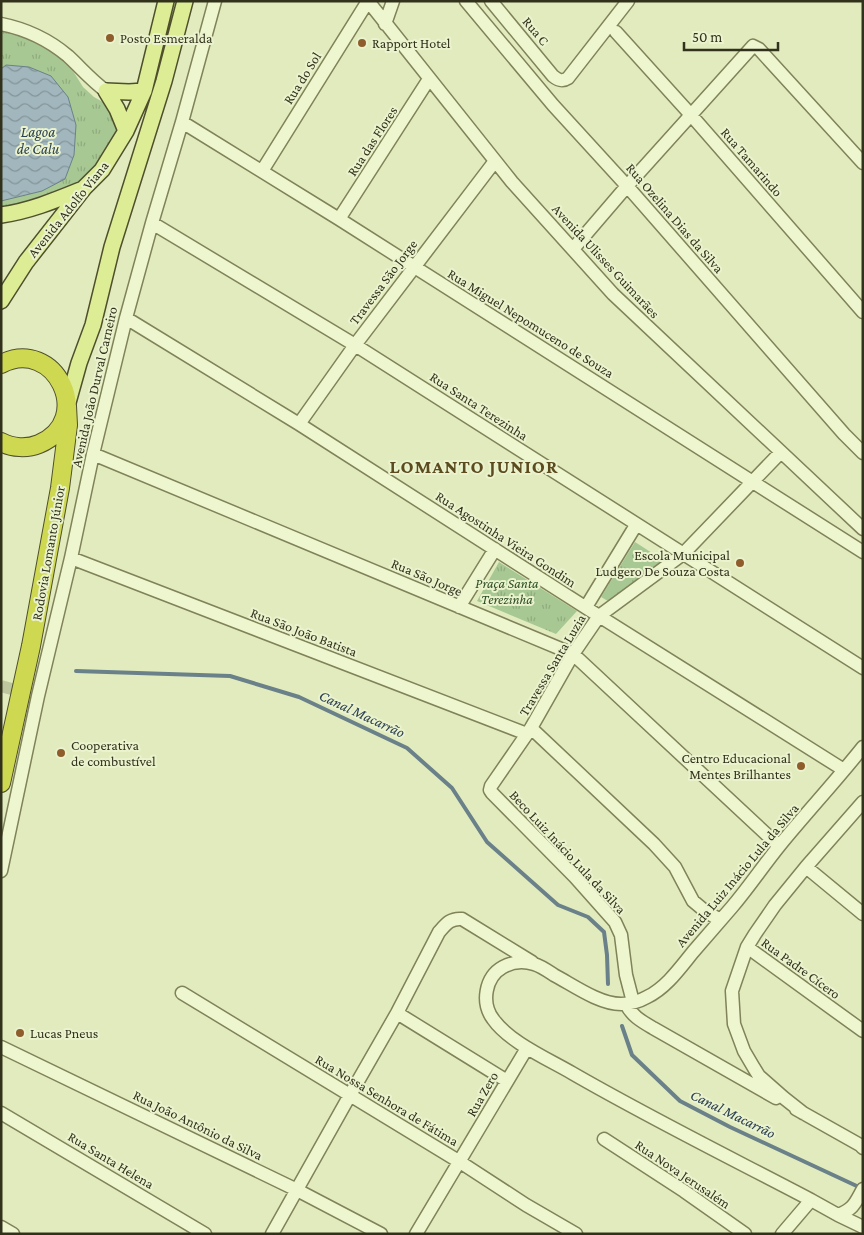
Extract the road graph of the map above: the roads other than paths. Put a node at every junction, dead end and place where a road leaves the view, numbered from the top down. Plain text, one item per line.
1 (166, 1) edge
2 (185, 1) edge
3 (215, 1) edge
4 (368, 1) edge
5 (393, 1) edge
6 (466, 1) edge
7 (491, 1) edge
8 (621, 4) edge
9 (1, 24) edge
10 (385, 24) junction
11 (616, 32) dead end
12 (429, 79) junction
13 (106, 91) junction
14 (144, 91) junction
15 (691, 115) junction
16 (182, 122) junction
17 (126, 131) junction
18 (495, 161) junction
19 (863, 163) edge
20 (262, 170) junction
21 (627, 186) junction
22 (84, 188) junction
23 (1, 215) edge
24 (339, 219) junction
25 (152, 223) junction
26 (573, 249) junction
27 (414, 267) junction
28 (1, 301) edge
29 (863, 312) edge
30 (126, 318) junction
31 (355, 345) junction
32 (1, 364) edge
33 (67, 406) junction
34 (299, 424) junction
35 (1, 442) edge
36 (781, 452) junction
37 (863, 453) edge
38 (93, 454) junction
39 (753, 482) junction
40 (849, 516) junction
41 (636, 525) junction
42 (863, 525) edge
43 (863, 530) edge
44 (495, 550) junction
45 (863, 552) edge
46 (683, 554) junction
47 (70, 558) junction
48 (459, 607) junction
49 (586, 607) junction
50 (599, 616) junction
51 (573, 654) junction
52 (863, 668) edge
53 (529, 731) junction
54 (863, 747) edge
55 (844, 770) junction
56 (1, 782) edge
57 (493, 783) joint
58 (863, 802) edge
59 (779, 846) junction
60 (806, 867) junction
61 (1, 871) edge
62 (863, 914) edge
63 (720, 920) junction
64 (747, 947) junction
65 (535, 964) junction
66 (182, 993) dead end
67 (627, 1003) junction
68 (397, 1013) junction
69 (863, 1031) edge
70 (1, 1047) edge
71 (527, 1048) junction
72 (507, 1081) junction
73 (350, 1095) junction
74 (1, 1113) edge
75 (802, 1113) junction
76 (604, 1139) dead end
77 (863, 1148) edge
78 (460, 1162) junction
79 (297, 1190) junction
80 (860, 1195) edge
81 (811, 1200) junction
82 (838, 1215) junction
83 (863, 1225) edge
84 (1, 1227) edge
85 (13, 1234) edge
86 (205, 1234) edge
87 (272, 1234) edge
88 (381, 1234) edge
89 (416, 1234) edge
90 (576, 1234) edge
91 (745, 1234) edge
92 (782, 1234) edge

1 - 14 main road, Avenida Adolfo Viana
2 - 33 main road, Rodovia Lomanto Júnior
3 - 16 street, Avenida João Durval Carneiro
4 - 10 street, Avenida Ulisses Guimarães
4 - 20 street, Rua do Sol
5 - 10 street
6 - 21 street, Rua Ozelina Dias da Silva
7 - 8 street, Rua C
9 - 13 street
10 - 12 street, Avenida Ulisses Guimarães
11 - 15 street, Rua Tamarindo
12 - 18 street, Avenida Ulisses Guimarães
12 - 24 street, Rua das Flores
13 - 14 main road
13 - 17 main road
14 - 17 main road, Avenida Adolfo Viana
15 - 19 street
15 - 21 street
15 - 29 street, Rua Tamarindo
16 - 20 street, Rua Miguel Nepomuceno de Souza
16 - 25 street, Avenida João Durval Carneiro
17 - 22 main road, Avenida Adolfo Viana
18 - 26 street, Avenida Ulisses Guimarães
18 - 27 street, Travessa São Jorge
20 - 24 street, Rua Miguel Nepomuceno de Souza
21 - 26 street
21 - 37 street, Rua Ozelina Dias da Silva
22 - 23 main road
22 - 28 main road, Avenida Adolfo Viana
24 - 27 street, Rua Miguel Nepomuceno de Souza
25 - 30 street, Avenida João Durval Carneiro
25 - 31 street, Rua Santa Terezinha
26 - 36 street, Avenida Ulisses Guimarães
27 - 31 street, Travessa São Jorge
27 - 39 street, Rua Miguel Nepomuceno de Souza
30 - 34 street, Rua Agostinha Vieira Gondim
30 - 38 street, Avenida João Durval Carneiro
31 - 34 street, Travessa São Jorge
31 - 41 street, Rua Santa Terezinha
32 - 33 highway
33 - 35 highway
33 - 56 highway, Rodovia Lomanto Júnior
34 - 44 street, Rua Agostinha Vieira Gondim
36 - 39 street, Travessa Santa Luzia
36 - 40 street, Avenida Ulisses Guimarães
38 - 47 street, Avenida João Durval Carneiro
38 - 48 street, Rua São Jorge
39 - 45 street, Rua Miguel Nepomuceno de Souza
39 - 46 street, Travessa Santa Luzia
40 - 42 street
40 - 43 street
41 - 46 street, Rua Santa Terezinha
41 - 49 street
44 - 48 street
44 - 49 street, Rua Agostinha Vieira Gondim
46 - 50 street, Travessa Santa Luzia
46 - 52 street, Rua Santa Terezinha
47 - 53 street, Rua São João Batista
47 - 61 street, Avenida João Durval Carneiro
48 - 51 street, Rua São Jorge
49 - 50 street, Rua Agostinha Vieira Gondim
50 - 51 street, Travessa Santa Luzia
50 - 55 street, Rua Agostinha Vieira Gondim
51 - 53 street, Travessa Santa Luzia
51 - 59 street, Rua São Jorge
53 - 57 street, Travessa Santa Luzia
53 - 63 street, Rua São João Batista
54 - 55 street, Avenida Luiz Inácio Lula da Silva
55 - 59 street, Avenida Luiz Inácio Lula da Silva
57 - 67 street, Beco Luiz Inácio Lula da Silva
58 - 60 street
59 - 63 street, Avenida Luiz Inácio Lula da Silva
60 - 62 street
60 - 64 street
63 - 67 street, Avenida Luiz Inácio Lula da Silva
64 - 69 street, Rua Padre Cícero
64 - 75 street
65 - 67 street
65 - 68 street
65 - 71 street
66 - 73 street, Rua Nossa Senhora de Fátima
67 - 75 street
68 - 72 street
68 - 73 street
70 - 79 street, Rua João Antônio da Silva
71 - 72 street, Rua Zero
71 - 81 street
72 - 78 street, Rua Zero
73 - 78 street, Rua Nossa Senhora de Fátima
73 - 79 street
74 - 86 street, Rua Santa Helena
75 - 77 street
76 - 91 street, Rua Nova Jerusalém
78 - 89 street, Rua Zero
78 - 90 street, Rua Nossa Senhora de Fátima
79 - 87 street
79 - 88 street, Rua João Antônio da Silva
80 - 82 street
80 - 83 street
81 - 82 street
81 - 92 street
82 - 83 street
84 - 85 street

